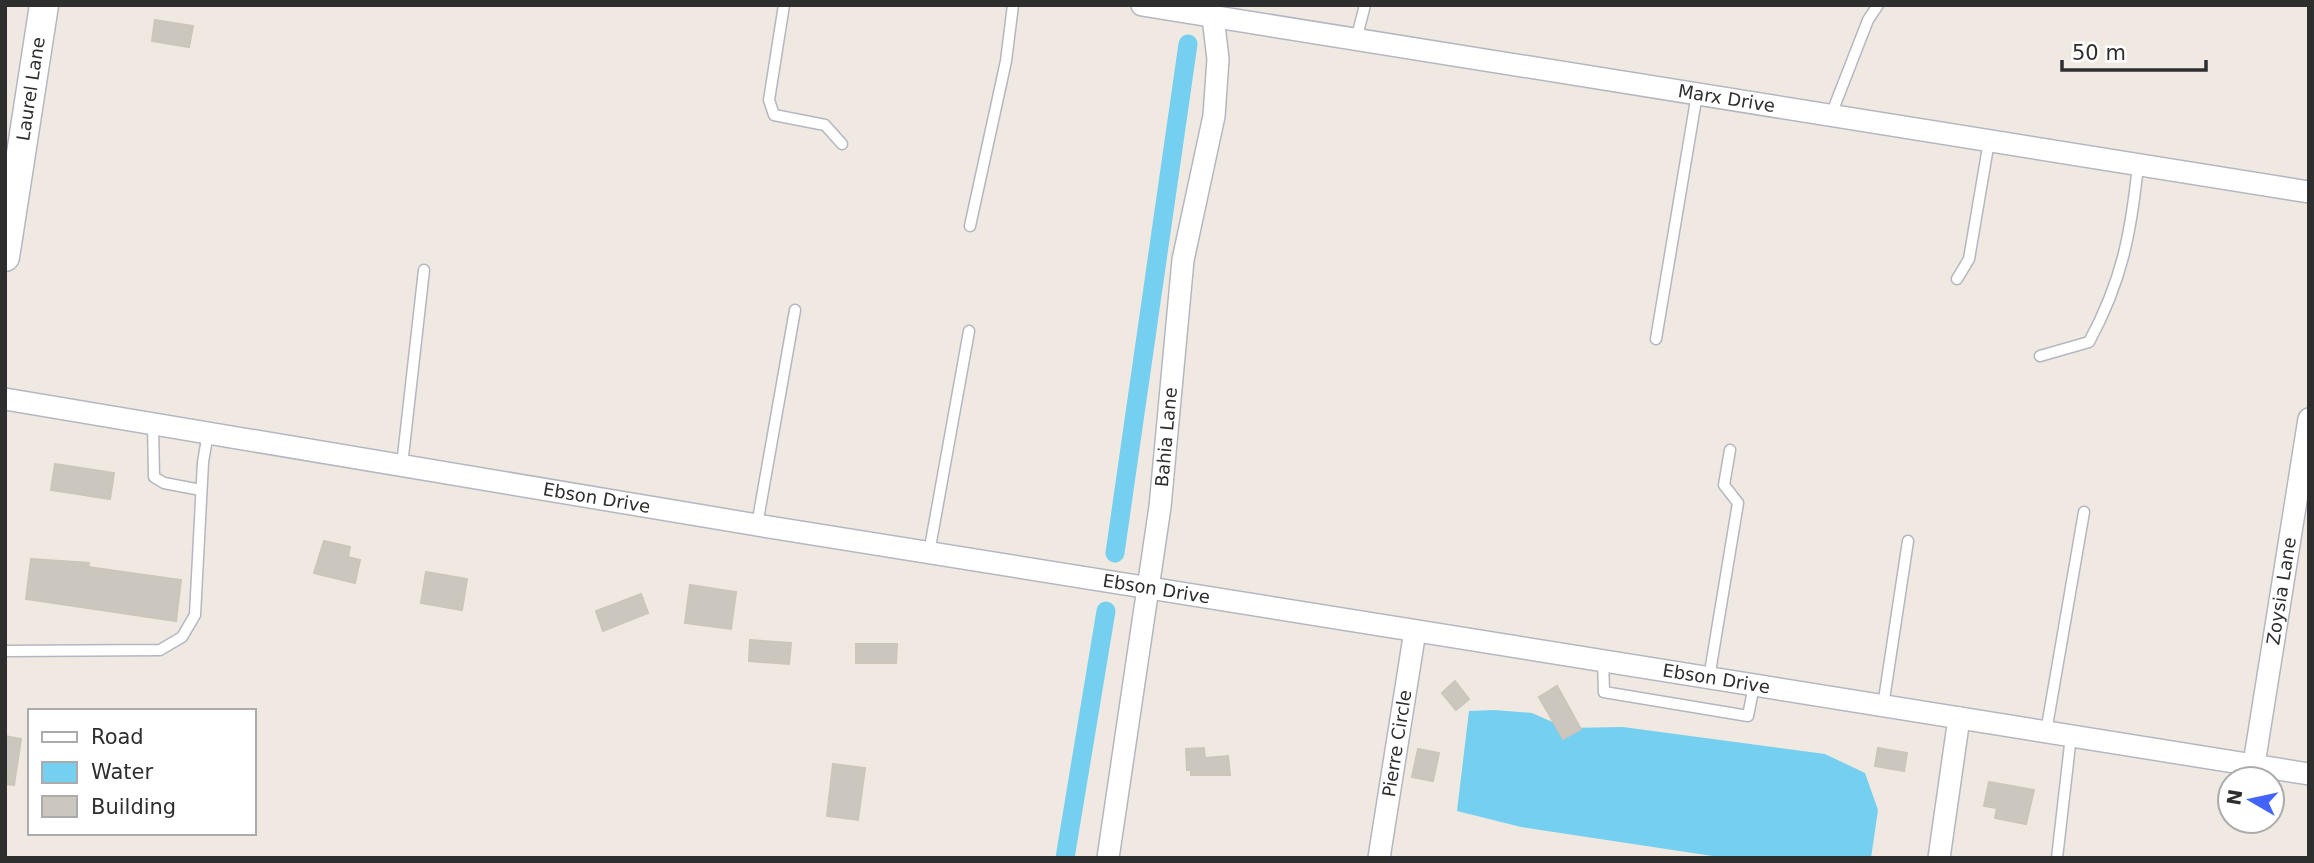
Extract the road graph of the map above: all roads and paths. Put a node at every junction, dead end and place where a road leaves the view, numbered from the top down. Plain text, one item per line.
1 (44, 5) edge
2 (784, 5) edge
3 (1013, 5) edge
4 (1142, 5) edge
5 (1365, 5) edge
6 (1878, 5) edge
7 (1213, 17) junction
8 (1356, 40) junction
9 (1697, 94) junction
10 (1831, 116) junction
11 (1989, 141) junction
12 (842, 144) dead end
13 (2138, 165) junction
14 (2309, 192) edge
15 (970, 226) dead end
16 (5, 257) edge
17 (424, 270) dead end
18 (1957, 279) dead end
19 (795, 310) dead end
20 (969, 331) dead end
21 (1657, 339) dead end
22 (2040, 356) dead end
23 (5, 399) edge
24 (2309, 419) edge
25 (153, 424) junction
26 (208, 433) junction
27 (1730, 450) dead end
28 (402, 465) junction
29 (201, 490) junction
30 (2084, 512) dead end
31 (757, 525) junction
32 (1908, 541) dead end
33 (929, 553) junction
34 (1149, 588) junction
35 (1415, 631) junction
36 (5, 651) edge
37 (1603, 660) junction
38 (1709, 678) junction
39 (1754, 685) junction
40 (1883, 706) junction
41 (1959, 718) junction
42 (2046, 732) junction
43 (2071, 736) junction
44 (2254, 764) junction
45 (2309, 774) edge
46 (1108, 858) edge
47 (1379, 858) edge
48 (1939, 858) edge
49 (2057, 858) edge

1 - 16 street, Laurel Lane
2 - 12 lane
3 - 15 lane
4 - 7 street, Marx Drive
5 - 8 lane
6 - 10 lane
7 - 8 street, Marx Drive
7 - 34 street, Bahia Lane
8 - 9 street, Marx Drive
9 - 10 street, Marx Drive
9 - 21 lane
10 - 11 street, Marx Drive
11 - 13 street, Marx Drive
11 - 18 lane
13 - 14 street, Marx Drive
13 - 22 lane
17 - 28 lane
19 - 31 lane
20 - 33 lane
23 - 25 street, Ebson Drive
24 - 44 street, Zoysia Lane
25 - 26 street, Ebson Drive
25 - 29 lane
26 - 28 street, Ebson Drive
26 - 29 lane
27 - 38 lane
28 - 31 street, Ebson Drive
29 - 36 lane
30 - 42 lane
31 - 33 street, Ebson Drive
32 - 40 lane
33 - 34 street, Ebson Drive
34 - 35 street, Ebson Drive
34 - 46 street, Bahia Lane
35 - 37 street, Ebson Drive
35 - 47 street, Pierre Circle
37 - 38 street, Ebson Drive
37 - 39 lane
38 - 39 street, Ebson Drive
39 - 40 street, Ebson Drive
40 - 41 street, Ebson Drive
41 - 42 street, Ebson Drive
41 - 48 street
42 - 43 street, Ebson Drive
43 - 44 street, Ebson Drive
43 - 49 lane
44 - 45 street, Ebson Drive

